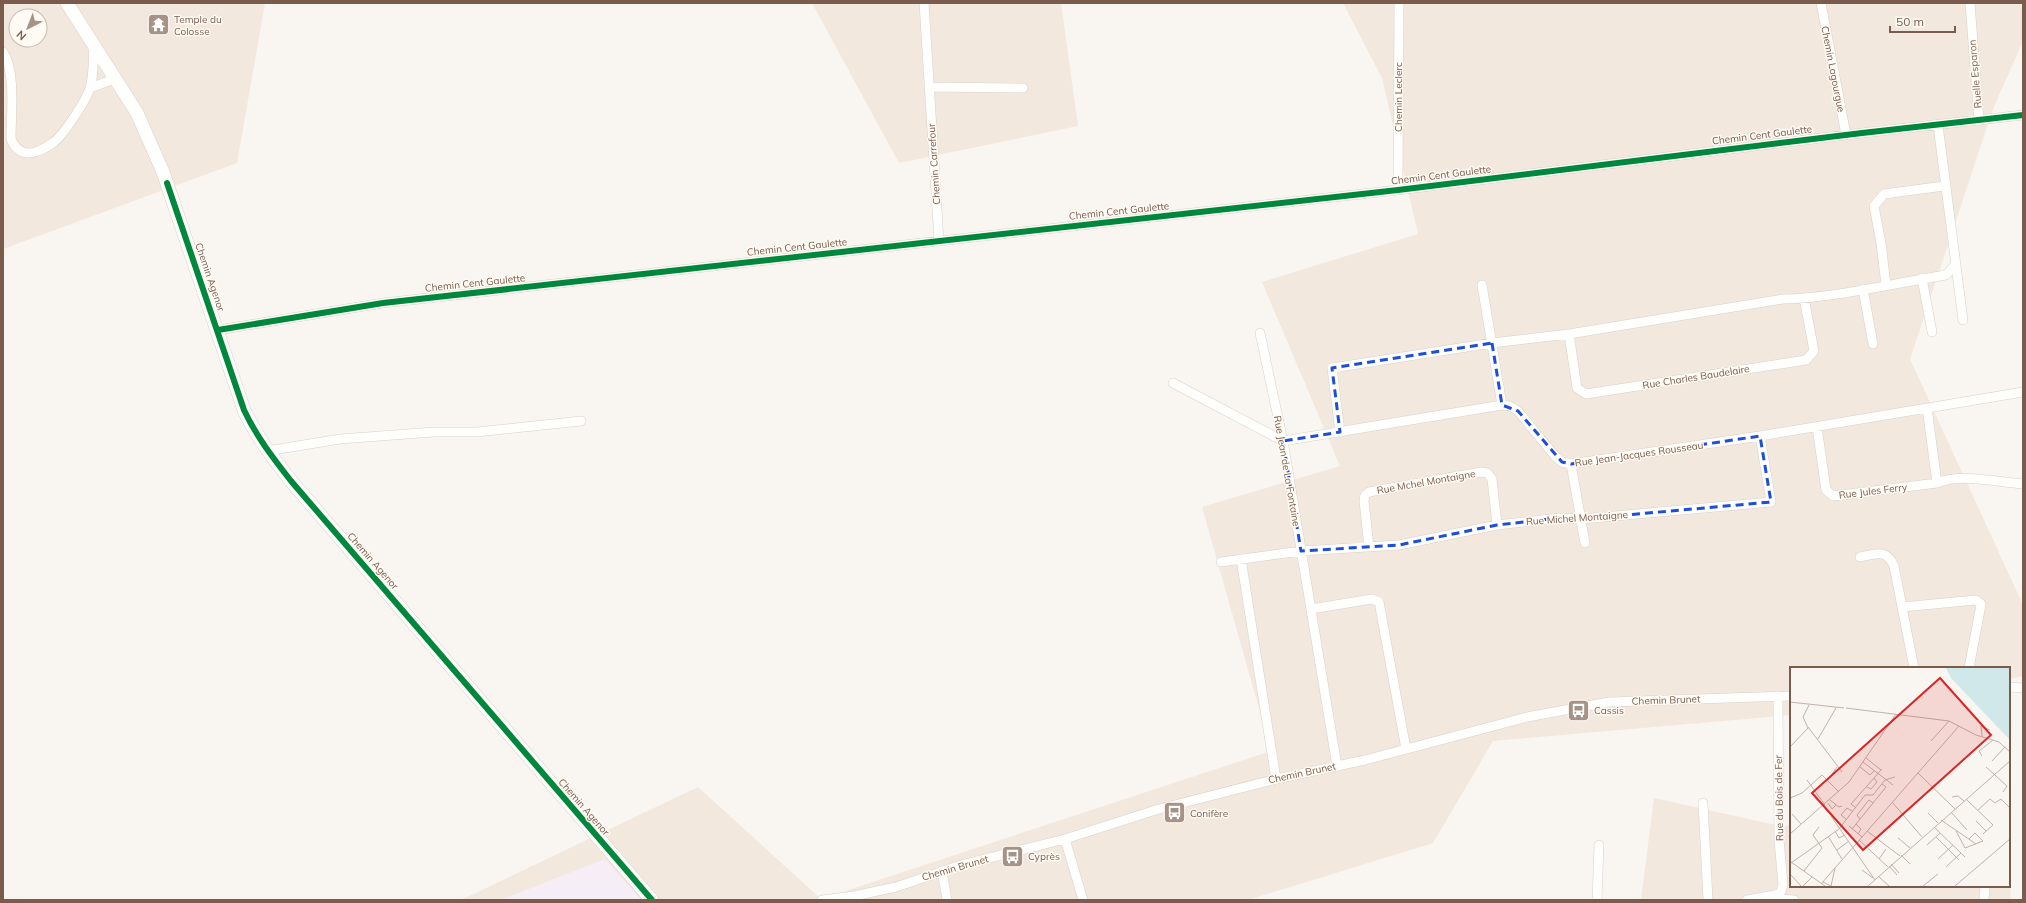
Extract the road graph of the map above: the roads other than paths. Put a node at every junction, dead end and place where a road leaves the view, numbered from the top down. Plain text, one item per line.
1 (67, 3) edge
2 (924, 3) edge
3 (1399, 3) edge
4 (1821, 3) edge
5 (1970, 3) edge
6 (94, 45) junction
7 (3, 52) edge
8 (114, 79) junction
9 (929, 87) junction
10 (90, 88) junction
11 (1023, 88) dead end
12 (2023, 115) edge
13 (1979, 121) junction
14 (1938, 126) junction
15 (1846, 135) junction
16 (1944, 186) junction
17 (1398, 190) junction
18 (939, 241) junction
19 (1955, 265) junction
20 (1922, 278) junction
21 (1482, 285) dead end
22 (1886, 285) junction
23 (1863, 289) junction
24 (1804, 298) junction
25 (1963, 320) dead end
26 (218, 330) junction
27 (1932, 332) dead end
28 (1260, 333) dead end
29 (1569, 334) junction
30 (1492, 343) junction
31 (1873, 344) dead end
32 (1173, 383) dead end
33 (2023, 392) edge
34 (1502, 405) junction
35 (1927, 408) junction
36 (581, 420) dead end
37 (1817, 426) junction
38 (1340, 432) junction
39 (1760, 436) junction
40 (1283, 440) junction
41 (267, 450) junction
42 (1571, 464) junction
43 (1937, 483) junction
44 (2023, 484) edge
45 (1582, 520) junction
46 (1497, 525) junction
47 (1584, 543) dead end
48 (1369, 547) junction
49 (1301, 551) junction
50 (1860, 557) dead end
51 (1241, 560) junction
52 (1222, 562) dead end
53 (1902, 607) junction
54 (1311, 609) junction
55 (1914, 667) edge
56 (1969, 667) edge
57 (2010, 687) edge
58 (2023, 688) edge
59 (1778, 696) junction
60 (1790, 696) edge
61 (1406, 749) junction
62 (1337, 766) junction
63 (1276, 779) junction
64 (1703, 803) dead end
65 (1065, 839) junction
66 (1599, 845) dead end
67 (942, 871) junction
68 (1985, 887) edge
69 (1780, 898) edge
70 (652, 900) edge
71 (822, 900) edge
72 (947, 900) edge
73 (1083, 900) edge
74 (1597, 900) edge
75 (1708, 900) edge
76 (1747, 900) edge
77 (1794, 900) edge
78 (1984, 900) edge

1 - 6 main road, Chemin Agenor
2 - 9 street, Chemin Carrefour
3 - 17 street, Chemin Leclerc
4 - 15 street, Chemin Lagourgue
5 - 13 street, Ruelle Esparon
6 - 8 main road, Chemin Agenor
6 - 10 street
7 - 10 street
8 - 10 street
8 - 26 main road, Chemin Agenor
9 - 11 street
9 - 18 street, Chemin Carrefour
12 - 13 street, Chemin Cent Gaulette
13 - 14 street, Chemin Cent Gaulette
14 - 15 street, Chemin Cent Gaulette
14 - 16 street
15 - 17 street, Chemin Cent Gaulette
16 - 19 street
16 - 22 street
17 - 18 street, Chemin Cent Gaulette
18 - 26 street, Chemin Cent Gaulette
19 - 20 street
19 - 25 street
20 - 22 street
20 - 27 street
21 - 30 street
22 - 23 street
23 - 24 street
23 - 31 street
24 - 29 street
24 - 29 street, Rue Charles Baudelaire
26 - 41 main road, Chemin Agenor
28 - 40 street, Rue Jean de La Fontaine
29 - 30 street
30 - 34 street
30 - 38 street
32 - 40 street
33 - 35 street, Rue Jean-Jacques Rousseau
34 - 38 street
34 - 42 street, Rue Jean-Jacques Rousseau
35 - 37 street, Rue Jean-Jacques Rousseau
35 - 43 street
36 - 41 street
37 - 39 street, Rue Jean-Jacques Rousseau
37 - 43 street, Rue Jules Ferry
38 - 40 street
39 - 42 street, Rue Jean-Jacques Rousseau
39 - 45 street, Rue Michel Montaigne
40 - 49 street, Rue Jean de La Fontaine
41 - 70 main road, Chemin Agenor
42 - 45 street
43 - 44 street, Rue Jules Ferry
45 - 46 street, Rue Michel Montaigne
45 - 47 street
46 - 48 street, Rue Michel Montaigne
46 - 48 street, Rue Mchel Montaigne
48 - 49 street, Rue Michel Montaigne
49 - 51 street, Rue Michel Montaigne
49 - 54 street, Rue Jean de La Fontaine
50 - 53 street
51 - 52 street, Rue Michel Montaigne
51 - 63 street
53 - 55 street
53 - 56 street
54 - 61 street
54 - 62 street, Rue Jean de La Fontaine
57 - 58 street
59 - 60 street, Chemin Brunet
59 - 61 street, Chemin Brunet
59 - 69 street, Rue du Bois de Fer
61 - 62 street, Chemin Brunet
62 - 63 street, Chemin Brunet
63 - 65 street, Chemin Brunet
64 - 75 street
65 - 67 street, Chemin Brunet
65 - 73 street
66 - 74 street
67 - 71 street, Chemin Brunet
67 - 72 street
68 - 78 street
69 - 76 street
69 - 77 street

